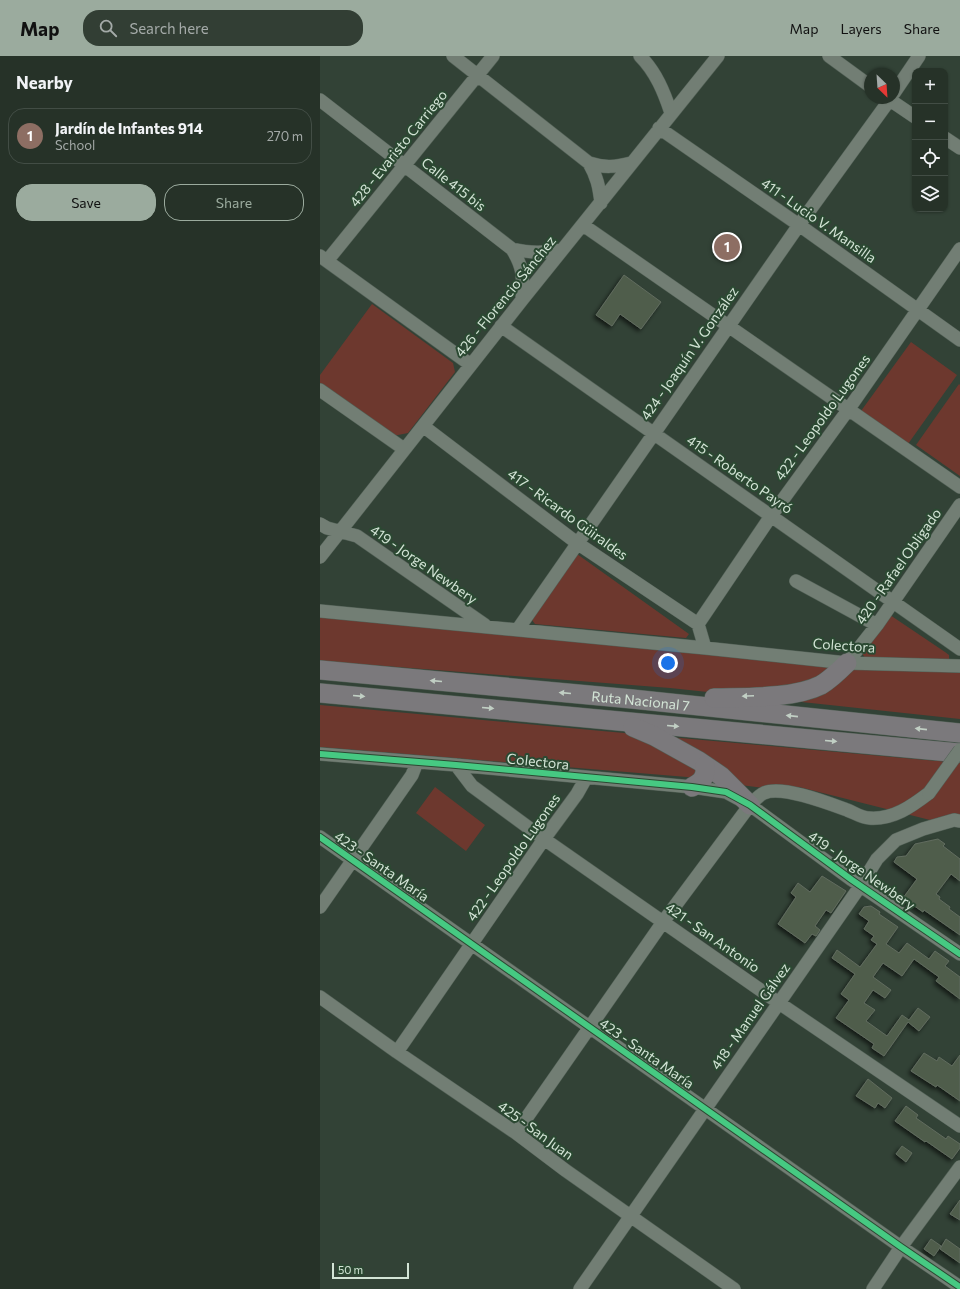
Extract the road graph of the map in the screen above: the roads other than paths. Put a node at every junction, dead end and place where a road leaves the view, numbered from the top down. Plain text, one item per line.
1 (453, 56) edge
2 (494, 56) edge
3 (640, 56) edge
4 (718, 56) edge
5 (829, 56) edge
6 (919, 56) edge
7 (478, 76) junction
8 (864, 82) edge
9 (900, 83) edge
10 (320, 100) edge
11 (885, 104) edge
12 (899, 104) edge
13 (671, 113) junction
14 (912, 115) edge
15 (659, 128) junction
16 (948, 140) edge
17 (960, 148) edge
18 (589, 163) junction
19 (631, 163) junction
20 (404, 165) junction
21 (601, 202) junction
22 (583, 225) junction
23 (799, 225) junction
24 (512, 249) junction
25 (562, 250) junction
26 (960, 250) edge
27 (323, 258) edge
28 (522, 300) junction
29 (918, 310) junction
30 (501, 326) junction
31 (728, 326) junction
32 (960, 340) edge
33 (471, 365) junction
34 (320, 390) edge
35 (848, 410) junction
36 (423, 426) junction
37 (653, 434) junction
38 (404, 449) junction
39 (960, 487) edge
40 (960, 505) edge
41 (771, 516) junction
42 (320, 524) edge
43 (341, 532) junction
44 (577, 543) junction
45 (320, 557) edge
46 (796, 581) dead end
47 (893, 601) junction
48 (320, 611) edge
49 (698, 624) junction
50 (877, 625) junction
51 (486, 626) junction
52 (518, 629) junction
53 (705, 648) junction
54 (960, 648) edge
55 (847, 663) junction
56 (960, 666) edge
57 (320, 670) edge
58 (320, 693) edge
59 (632, 700) junction
60 (596, 718) junction
61 (960, 732) edge
62 (960, 752) edge
63 (320, 754) edge
64 (417, 762) junction
65 (456, 765) junction
66 (705, 766) junction
67 (586, 778) junction
68 (692, 787) junction
69 (750, 805) junction
70 (960, 821) edge
71 (320, 837) edge
72 (544, 839) junction
73 (352, 860) junction
74 (860, 885) junction
75 (320, 907) edge
76 (663, 922) junction
77 (471, 944) junction
78 (960, 954) edge
79 (320, 997) edge
80 (778, 1003) junction
81 (589, 1027) junction
82 (397, 1052) junction
83 (705, 1109) junction
84 (960, 1126) edge
85 (516, 1133) junction
86 (960, 1167) edge
87 (630, 1217) junction
88 (901, 1247) junction
89 (960, 1287) edge
90 (580, 1289) edge
91 (734, 1289) edge
92 (872, 1289) edge

1 - 7 street
2 - 7 street, 428 - Evaristo Carriego
3 - 13 street
4 - 13 street, 426 - Florencio Sánchez
5 - 8 street
6 - 9 street, 424 - Joaquín V. González
7 - 18 street
7 - 20 street, 428 - Evaristo Carriego
10 - 20 street, Calle 415 bis
11 - 23 street, 424 - Joaquín V. González
12 - 14 street
13 - 15 street, 426 - Florencio Sánchez
15 - 19 street, 426 - Florencio Sánchez
15 - 23 street, 411 - Lucio V. Mansilla
16 - 17 street
18 - 19 street
18 - 21 street
19 - 21 street, 426 - Florencio Sánchez
20 - 24 street, Calle 415 bis
20 - 27 street, 428 - Evaristo Carriego
21 - 22 street, 426 - Florencio Sánchez
22 - 25 street, 426 - Florencio Sánchez
22 - 31 street
23 - 29 street, 411 - Lucio V. Mansilla
23 - 31 street, 424 - Joaquín V. González
24 - 25 street, Calle 415 bis
24 - 28 street, Calle 415 bis
25 - 28 street, 426 - Florencio Sánchez
26 - 29 street, 422 - Leopoldo Lugones
27 - 33 street
28 - 30 street, 426 - Florencio Sánchez
29 - 32 street, 411 - Lucio V. Mansilla
29 - 35 street, 422 - Leopoldo Lugones
30 - 33 street, 426 - Florencio Sánchez
30 - 37 street, 415 - Roberto Payró
31 - 35 street
31 - 37 street, 424 - Joaquín V. González
33 - 36 street, 426 - Florencio Sánchez
34 - 38 street
35 - 39 street
35 - 41 street, 422 - Leopoldo Lugones
36 - 38 street, 426 - Florencio Sánchez
36 - 44 street, 417 - Ricardo Güiraldes
37 - 41 street, 415 - Roberto Payró
37 - 44 street, 424 - Joaquín V. González
38 - 43 street, 426 - Florencio Sánchez
40 - 47 street, 420 - Rafael Obligado
41 - 47 street, 415 - Roberto Payró
41 - 49 street, 422 - Leopoldo Lugones
42 - 43 street, 419 - Jorge Newbery
43 - 45 street, 426 - Florencio Sánchez
43 - 51 street, 419 - Jorge Newbery
44 - 49 street, 417 - Ricardo Güiraldes
44 - 52 street, 424 - Joaquín V. González
46 - 50 street
47 - 50 street, 420 - Rafael Obligado
47 - 54 street, 415 - Roberto Payró
48 - 51 street, Colectora
49 - 53 street
50 - 55 street, 420 - Rafael Obligado
51 - 52 street, Colectora
52 - 53 street, Colectora
53 - 55 street, Colectora
55 - 56 street, Colectora
55 -> 59 highway
59 -> 57 highway, Ruta Nacional 7
58 -> 60 highway, Ruta Nacional 7
61 -> 59 highway, Ruta Nacional 7
60 -> 62 highway, Ruta Nacional 7
60 - 66 highway
62 - 69 street, bridge
63 - 64 street, Colectora
64 - 65 street, Colectora
64 - 73 street
65 - 67 street, Colectora
65 - 72 street, 421 - San Antonio
66 - 68 highway
66 - 69 highway
67 - 68 street, Colectora
67 - 72 street, 422 - Leopoldo Lugones
68 - 69 street, Colectora
69 - 74 street, 419 - Jorge Newbery
69 - 76 street
70 - 74 street, 418 - Manuel Gálvez
71 - 73 street, 423 - Santa María
72 - 76 street, 421 - San Antonio
72 - 77 street, 422 - Leopoldo Lugones
73 - 75 street
73 - 77 street, 423 - Santa María
74 - 78 street, 419 - Jorge Newbery
74 - 80 street, 418 - Manuel Gálvez
76 - 80 street, 421 - San Antonio
76 - 81 street
77 - 81 street, 423 - Santa María
77 - 82 street, 422 - Leopoldo Lugones
79 - 82 street, 425 - San Juan
80 - 83 street, 418 - Manuel Gálvez
80 - 84 street, 421 - San Antonio
81 - 83 street, 423 - Santa María
81 - 85 street
82 - 85 street, 425 - San Juan
83 - 87 street, 418 - Manuel Gálvez
83 - 88 street, 423 - Santa María
85 - 87 street, 425 - San Juan
86 - 88 street
87 - 90 street, 418 - Manuel Gálvez
87 - 91 street, 425 - San Juan
88 - 89 street, 423 - Santa María
88 - 92 street

